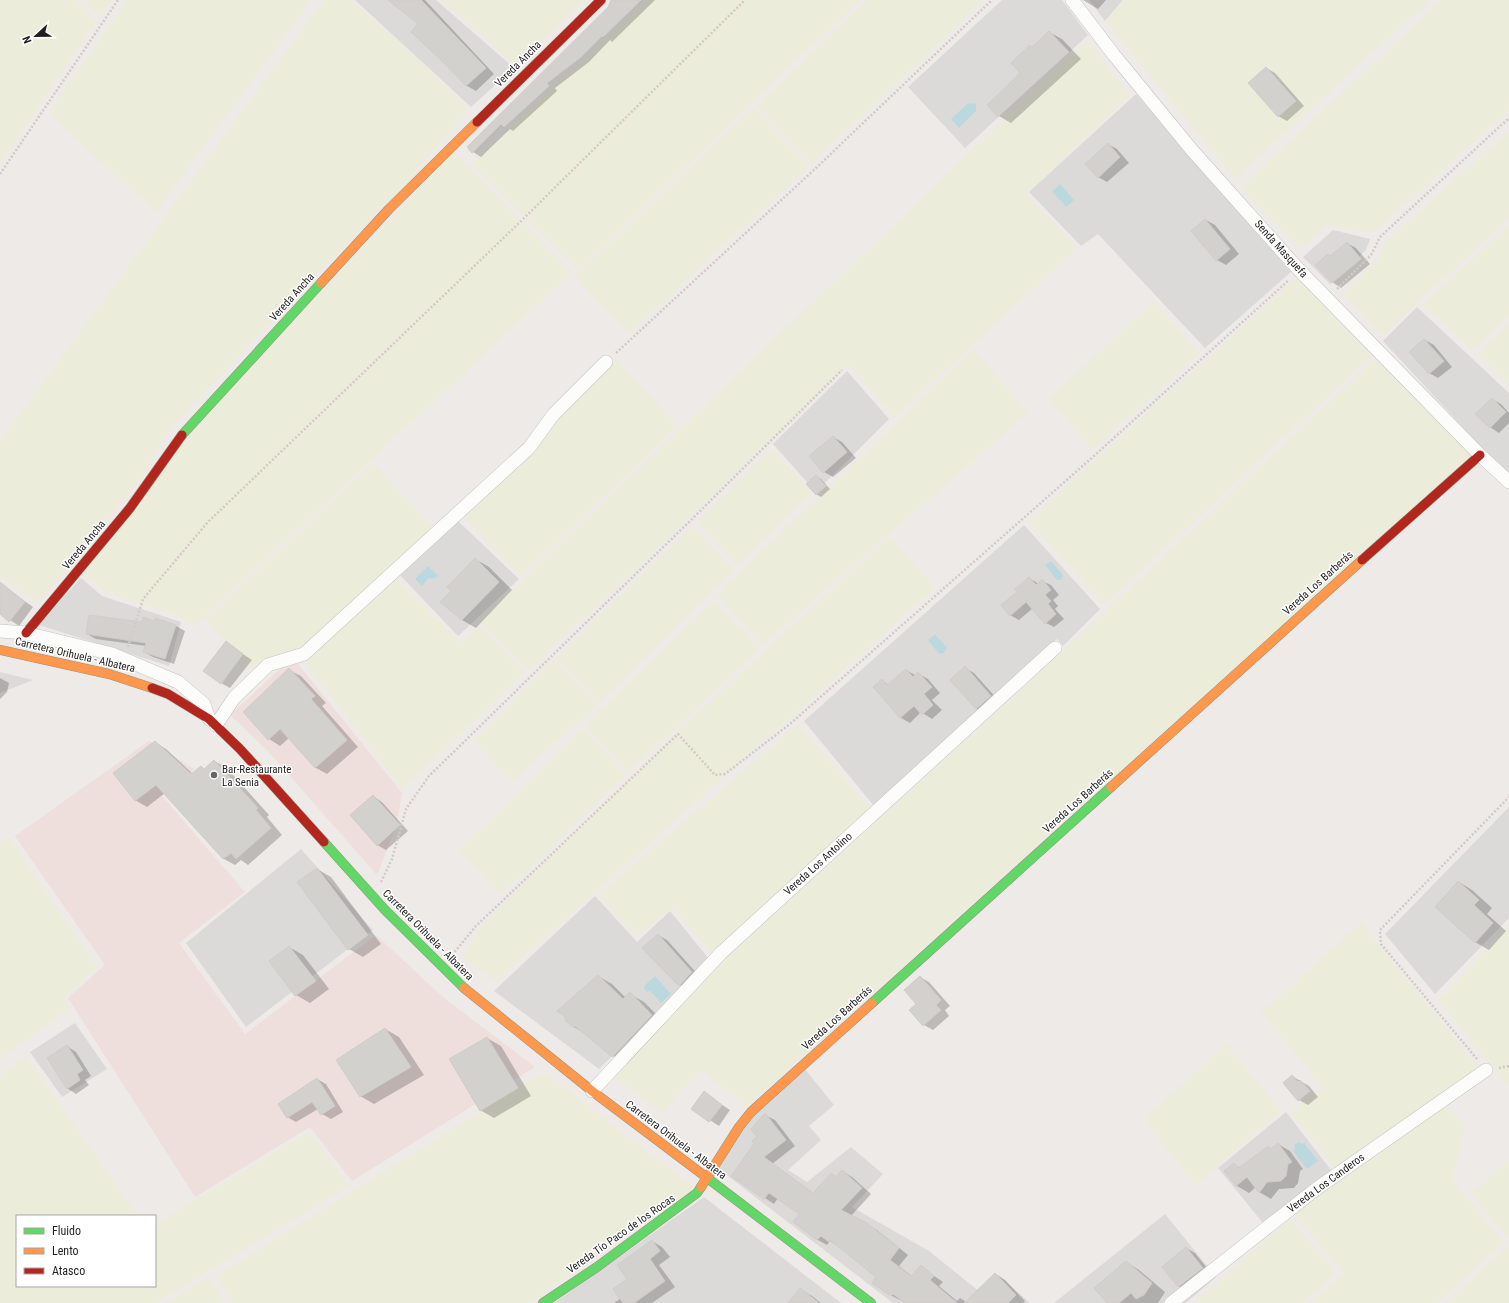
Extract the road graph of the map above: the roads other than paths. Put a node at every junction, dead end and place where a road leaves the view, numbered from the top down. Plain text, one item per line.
1 (601, 0) edge
2 (1072, 0) edge
3 (606, 362) road end
4 (1480, 455) junction
5 (1509, 482) edge
6 (0, 631) edge
7 (26, 633) junction
8 (1055, 648) dead end
9 (0, 650) edge
10 (213, 722) junction
11 (1486, 1070) road end
12 (592, 1090) junction
13 (706, 1178) junction
14 (543, 1303) edge
15 (871, 1303) edge
16 (1171, 1303) edge

1 - 7 street, Vereda Ancha
2 - 4 street, Senda Masquefa
3 - 10 street
4 - 5 street, Senda Masquefa
4 - 13 street, Vereda Los Barberás
6 - 7 street
7 - 10 street
8 - 12 street, Vereda Los Antolino
9 - 10 street, Carretera Orihuela - Albatera
10 - 12 street, Carretera Orihuela - Albatera
11 - 16 street, Vereda Los Canderos
12 - 13 street, Carretera Orihuela - Albatera
13 - 14 street, Vereda Tío Paco de los Rocas
13 - 15 street, Carretera Orihuela - Albatera

